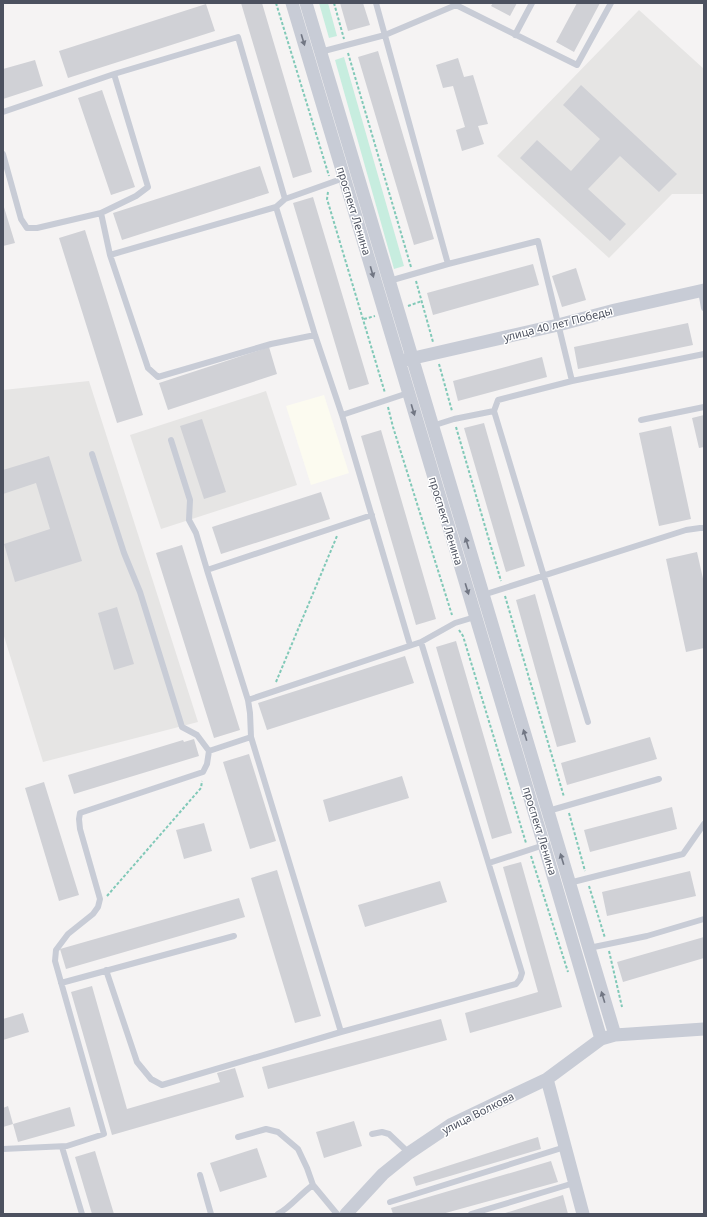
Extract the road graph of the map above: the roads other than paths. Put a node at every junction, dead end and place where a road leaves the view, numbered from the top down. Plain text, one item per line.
1 (292, 3) edge
2 (306, 3) edge
3 (376, 3) edge
4 (532, 3) edge
5 (611, 3) edge
6 (456, 4) edge
7 (385, 35) junction
8 (515, 35) junction
9 (320, 52) junction
10 (114, 74) junction
11 (3, 112) edge
12 (3, 154) edge
13 (344, 178) junction
14 (285, 199) junction
15 (276, 207) junction
16 (100, 213) junction
17 (110, 255) junction
18 (448, 264) junction
19 (389, 281) junction
20 (702, 291) edge
21 (704, 308) edge
22 (558, 324) junction
23 (315, 335) junction
24 (704, 354) edge
25 (412, 359) junction
26 (399, 362) junction
27 (572, 381) junction
28 (408, 393) junction
29 (704, 407) edge
30 (494, 411) junction
31 (342, 415) junction
32 (641, 420) dead end
33 (432, 426) junction
34 (171, 440) dead end
35 (92, 454) dead end
36 (372, 516) junction
37 (704, 528) edge
38 (207, 570) junction
39 (544, 575) junction
40 (483, 594) junction
41 (475, 617) junction
42 (421, 642) junction
43 (410, 645) junction
44 (248, 700) junction
45 (588, 722) dead end
46 (251, 737) junction
47 (209, 751) junction
48 (659, 779) dead end
49 (548, 811) junction
50 (704, 824) edge
51 (544, 845) junction
52 (489, 863) junction
53 (569, 883) junction
54 (704, 919) edge
55 (234, 936) dead end
56 (589, 948) junction
57 (106, 970) junction
58 (61, 983) junction
59 (704, 1029) edge
60 (341, 1032) junction
61 (614, 1034) junction
62 (601, 1039) junction
63 (546, 1079) junction
64 (372, 1134) dead end
65 (238, 1137) dead end
66 (62, 1146) junction
67 (565, 1147) junction
68 (3, 1149) edge
69 (409, 1153) junction
70 (200, 1175) dead end
71 (574, 1183) junction
72 (313, 1186) junction
73 (390, 1202) dead end
74 (82, 1214) edge
75 (211, 1214) edge
76 (278, 1214) edge
77 (337, 1214) edge
78 (346, 1214) edge
79 (471, 1214) edge
80 (583, 1214) edge

1 -> 13 street, проспект Ленина
2 - 9 street, проспект Ленина
3 - 7 lane
4 - 8 lane
5 - 8 lane
6 - 7 lane
6 - 8 lane
7 - 9 lane
7 - 18 lane
9 - 19 street, проспект Ленина
10 - 11 lane
10 - 14 lane
10 - 16 lane
12 - 16 lane
13 - 14 lane
13 -> 26 street, проспект Ленина
14 - 15 lane
15 - 17 lane
15 - 23 lane
16 - 17 lane
17 - 23 lane
18 - 19 lane
18 - 22 lane
19 - 25 street, проспект Ленина
20 - 21 lane
20 - 22 street, улица 40 лет Победы
22 - 25 street, улица 40 лет Победы
22 - 27 lane
23 - 31 lane
24 - 27 lane
25 - 26 street, улица 40 лет Победы
25 - 33 street, проспект Ленина
26 - 28 street, проспект Ленина
27 - 30 lane
28 - 31 lane
28 -> 41 street, проспект Ленина
29 - 32 lane
30 - 33 lane
30 - 39 lane
31 - 36 lane
40 -> 33 street, проспект Ленина
34 - 38 lane
35 - 47 lane
36 - 38 lane
36 - 43 lane
37 - 39 lane
38 - 44 lane
39 - 40 lane
39 - 45 lane
49 -> 40 street, проспект Ленина
41 - 42 lane
41 - 51 street, проспект Ленина
42 - 43 lane
42 - 52 lane
43 - 44 lane
44 - 46 lane
46 - 47 lane
46 - 60 lane
47 - 58 lane
48 - 49 lane
53 -> 49 street, проспект Ленина
50 - 53 lane
51 - 52 lane
51 - 62 street, проспект Ленина
52 - 60 lane
53 - 56 street, проспект Ленина
54 - 56 lane
55 - 57 lane
61 -> 56 street, проспект Ленина
57 - 58 lane
57 - 60 lane
58 - 66 lane
59 - 61 street, улица Волкова
61 - 62 street, улица Волкова
62 - 63 street, улица Волкова
63 - 67 street
63 - 69 street, улица Волкова
64 - 69 lane
65 - 72 lane
66 - 68 lane
66 - 74 lane
67 - 71 street
67 - 73 lane
69 - 78 street, улица Волкова
70 - 75 lane
71 - 79 lane
71 - 80 street
72 - 76 lane
72 - 77 lane

